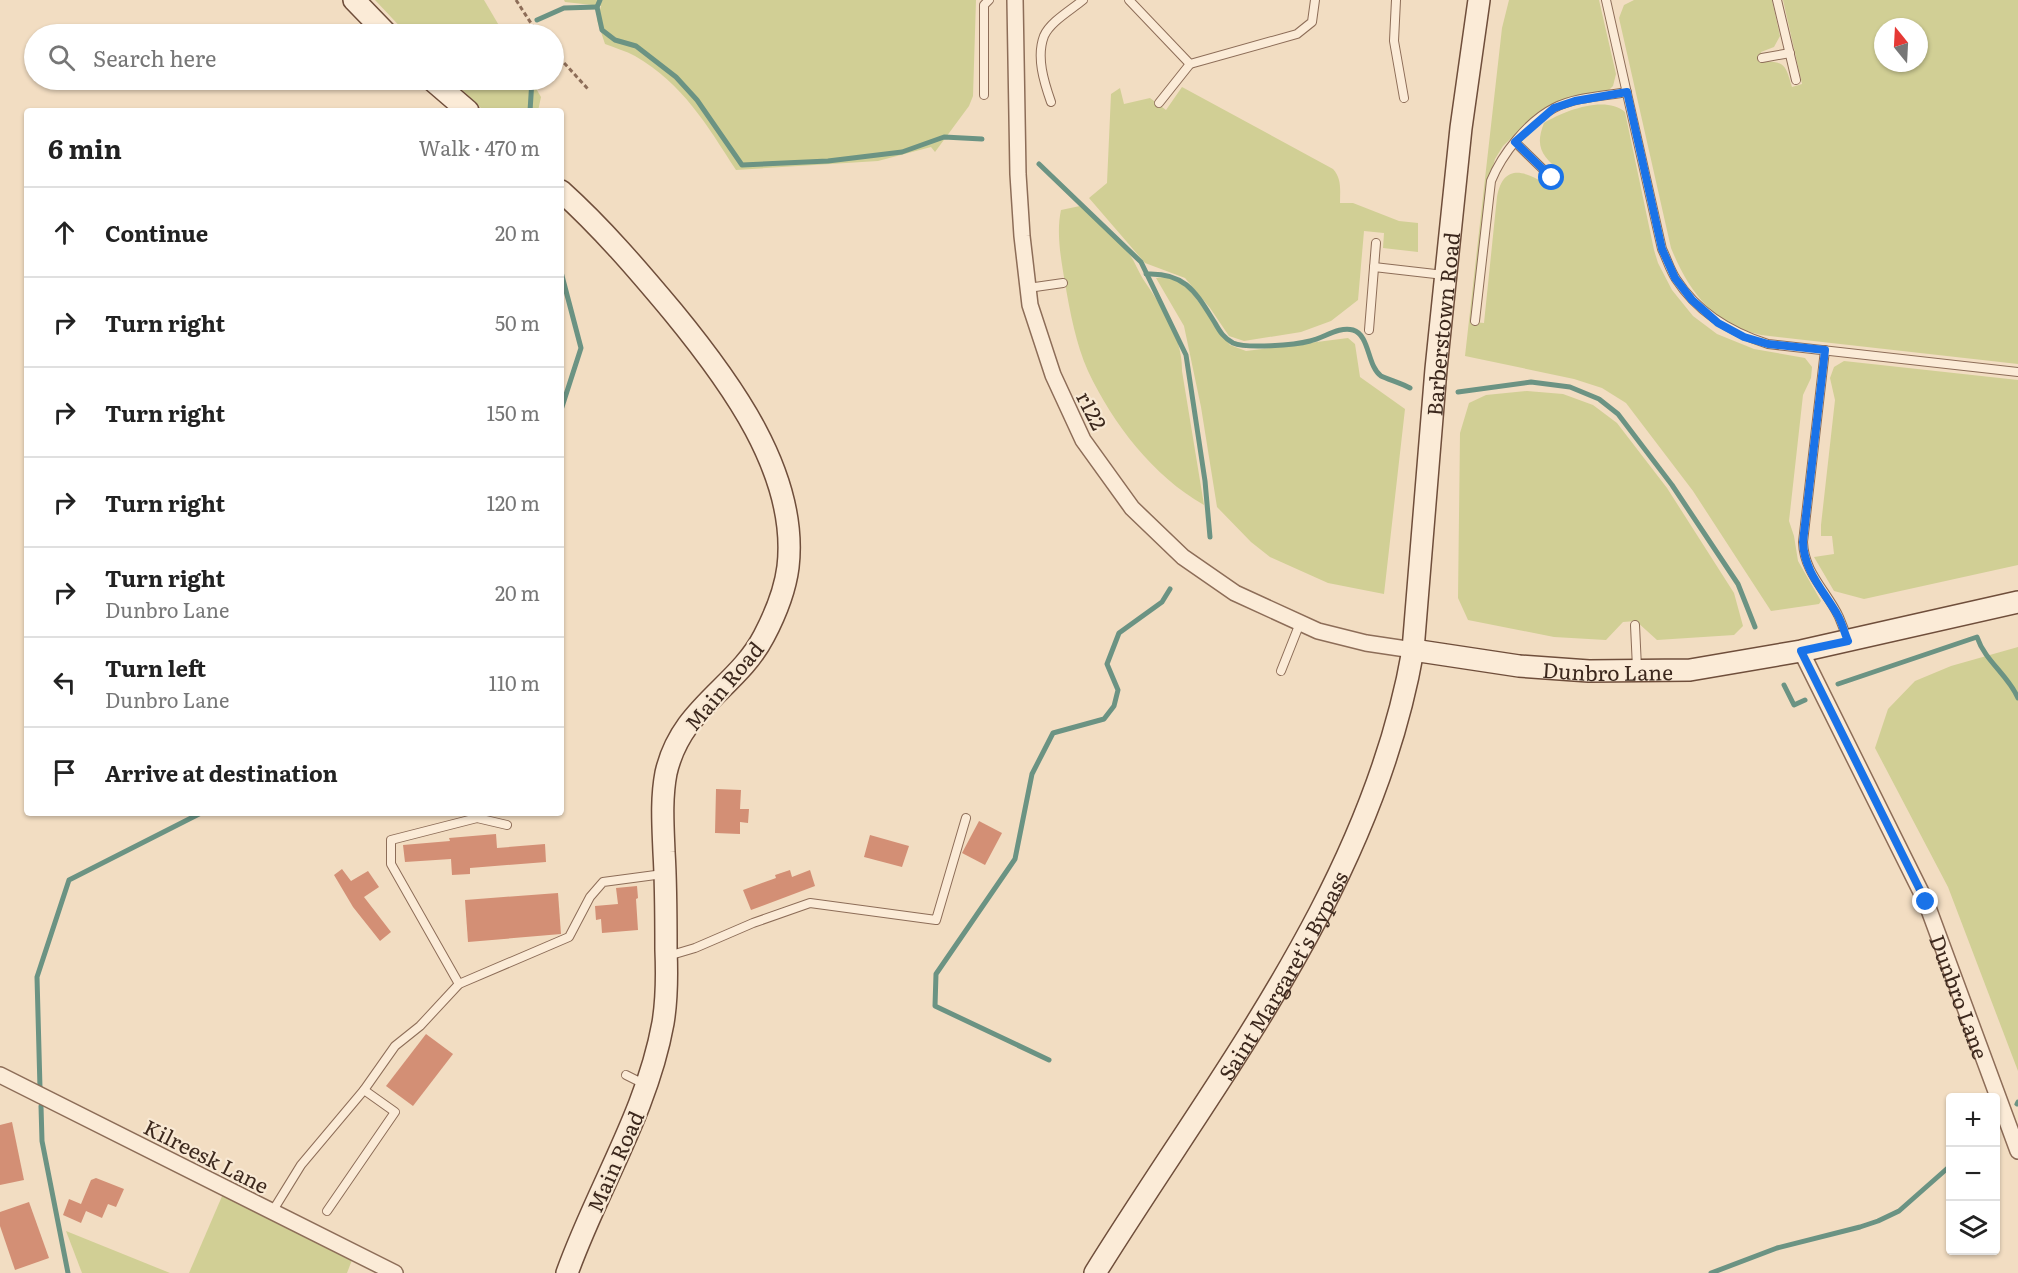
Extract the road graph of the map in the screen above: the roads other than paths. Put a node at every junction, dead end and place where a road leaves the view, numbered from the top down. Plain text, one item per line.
1 (354, 0) edge
2 (989, 0) edge
3 (1015, 0) edge
4 (1083, 0) edge
5 (1129, 0) edge
6 (1315, 0) edge
7 (1396, 0) edge
8 (1479, 0) edge
9 (1607, 0) edge
10 (1777, 0) edge
11 (377, 24) edge
12 (1790, 53) junction
13 (1762, 58) dead end
14 (1190, 64) junction
15 (1796, 80) dead end
16 (444, 90) edge
17 (1627, 92) junction
18 (984, 94) dead end
19 (1404, 98) dead end
20 (1051, 102) dead end
21 (1158, 103) dead end
22 (465, 108) edge
23 (1515, 142) junction
24 (1552, 178) dead end
25 (564, 194) edge
26 (1376, 243) dead end
27 (1374, 267) junction
28 (1446, 276) junction
29 (1063, 283) dead end
30 (1028, 288) junction
31 (1475, 321) dead end
32 (1369, 330) dead end
33 (1825, 350) junction
34 (2018, 372) edge
35 (2018, 602) edge
36 (1300, 623) junction
37 (1635, 625) dead end
38 (1848, 641) junction
39 (1413, 650) junction
40 (1801, 651) junction
41 (1637, 670) junction
42 (1281, 671) dead end
43 (966, 818) dead end
44 (507, 825) dead end
45 (665, 874) junction
46 (666, 956) junction
47 (459, 984) junction
48 (0, 1075) edge
49 (626, 1075) dead end
50 (647, 1085) junction
51 (364, 1090) junction
52 (2018, 1151) edge
53 (327, 1210) dead end
54 (273, 1212) junction
55 (395, 1273) edge
56 (567, 1273) edge
57 (1095, 1273) edge

1 - 11 main road
2 - 18 lane
3 - 30 street, r122
4 - 20 lane
5 - 14 lane
6 - 14 lane
7 - 19 lane
8 - 28 main road, Barberstown Road
9 - 17 lane
10 - 12 lane
12 - 13 lane
12 - 15 lane
14 - 21 lane
16 - 22 main road
17 - 23 lane
17 - 33 lane
23 - 24 lane
23 - 31 lane
25 - 45 main road, Main Road
26 - 27 lane
27 - 28 lane
27 - 32 lane
28 - 39 main road, Barberstown Road
29 - 30 lane
30 - 36 street, r122
33 - 34 lane
33 - 38 lane
35 - 38 main road, Dunbro Lane
36 - 39 street, r122
36 - 42 lane
37 - 41 lane
38 - 40 main road, Dunbro Lane
39 - 41 main road, Dunbro Lane
39 - 57 main road, Saint Margaret's Bypass
40 - 41 main road, Dunbro Lane
40 - 52 street, Dunbro Lane
43 - 46 lane
44 - 47 lane
45 - 46 main road, Main Road
45 - 47 lane
46 - 50 main road, Main Road
47 - 51 lane
48 - 54 street, Kilreesk Lane
49 - 50 lane
50 - 56 main road, Main Road
51 - 53 lane
51 - 54 lane
54 - 55 street, Kilreesk Lane

